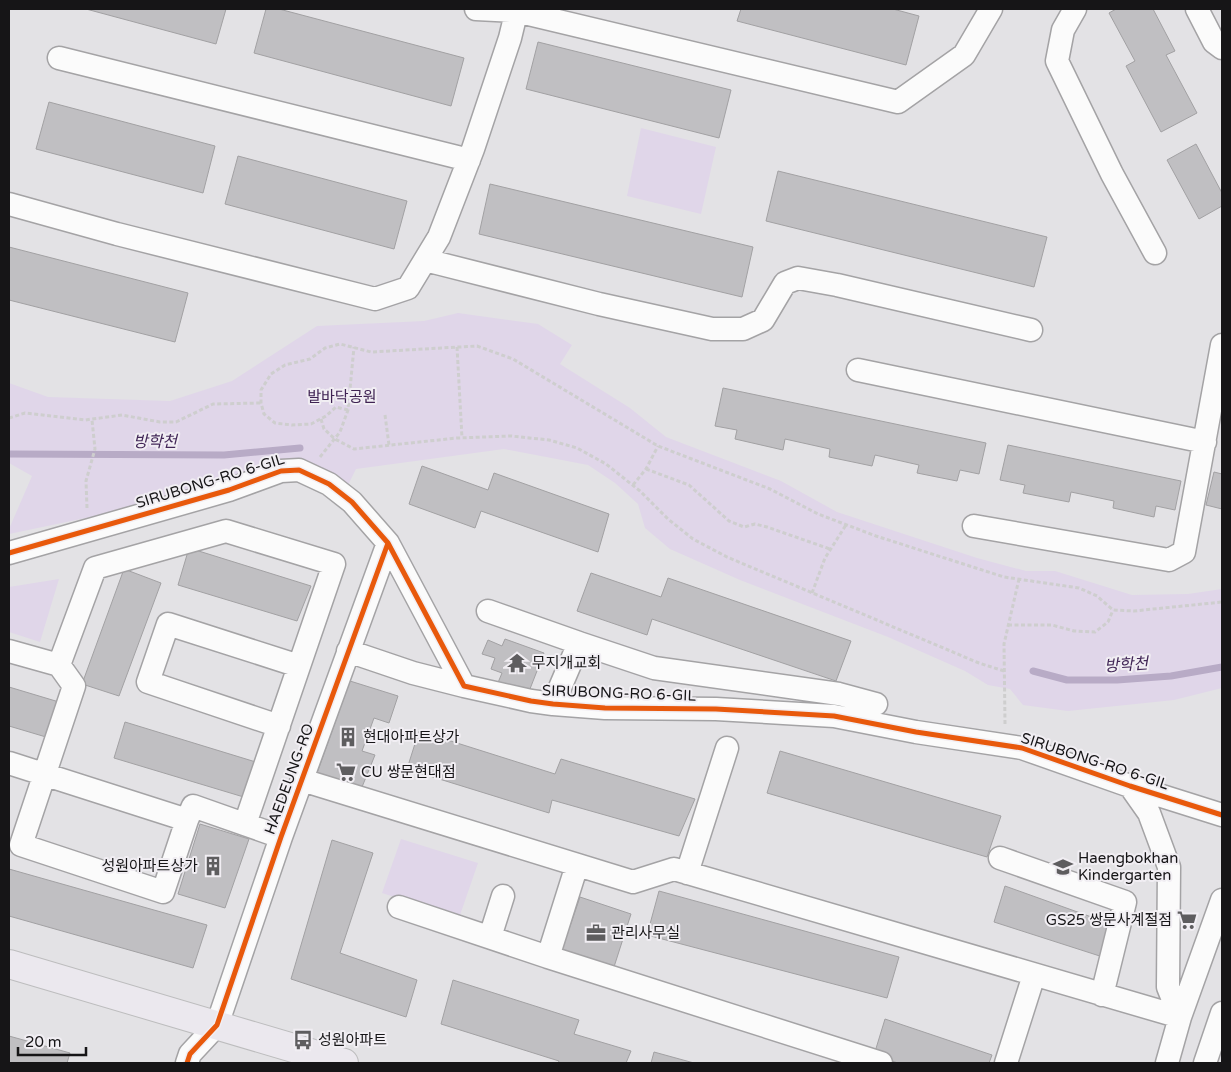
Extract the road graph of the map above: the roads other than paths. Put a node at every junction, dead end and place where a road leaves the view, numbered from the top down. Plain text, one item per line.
1 (476, 9) edge
2 (991, 9) edge
3 (1075, 9) edge
4 (1197, 9) edge
5 (516, 10) edge
6 (1222, 48) edge
7 (58, 58) dead end
8 (469, 160) junction
9 (9, 204) edge
10 (1155, 253) dead end
11 (425, 260) junction
12 (1031, 330) dead end
13 (1222, 345) edge
14 (858, 370) dead end
15 (1212, 431) edge
16 (974, 526) dead end
17 (388, 542) junction
18 (9, 553) edge
19 (488, 611) dead end
20 (579, 643) junction
21 (9, 650) edge
22 (348, 651) junction
23 (58, 665) junction
24 (299, 666) junction
25 (464, 686) junction
26 (553, 704) junction
27 (876, 704) dead end
28 (278, 726) junction
29 (727, 748) dead end
30 (9, 763) edge
31 (45, 774) junction
32 (302, 780) junction
33 (1130, 786) junction
34 (1222, 815) edge
35 (187, 820) junction
36 (245, 824) junction
37 (281, 837) junction
38 (1000, 858) dead end
39 (577, 865) junction
40 (687, 873) junction
41 (503, 896) dead end
42 (1222, 900) edge
43 (399, 907) dead end
44 (490, 938) junction
45 (548, 957) junction
46 (9, 964) edge
47 (1034, 975) junction
48 (1102, 995) junction
49 (1222, 1013) edge
50 (1180, 1017) junction
51 (217, 1024) junction
52 (187, 1063) edge
53 (344, 1063) edge
54 (881, 1063) edge
55 (1006, 1063) edge
56 (1167, 1063) edge
57 (1204, 1063) edge

1 - 5 street
2 - 5 street
3 - 10 street
4 - 6 street
5 - 8 street
7 - 8 street
8 - 11 street
9 - 11 street
11 - 12 street
13 - 15 street
14 - 15 street
15 - 16 street
17 - 18 street, SIRUBONG-RO 6-GIL
17 - 22 street, HAEDEUNG-RO
17 - 25 street, SIRUBONG-RO 6-GIL
19 - 20 street
20 - 26 street
20 - 27 street
21 - 23 street
22 - 25 street
22 - 32 street, HAEDEUNG-RO
23 - 24 street
23 - 31 street
24 - 28 street
24 - 28 street
25 - 26 street, SIRUBONG-RO 6-GIL
26 - 33 street, SIRUBONG-RO 6-GIL
28 - 36 street
29 - 40 street
30 - 31 street
31 - 35 street
31 - 35 street
32 - 37 street, HAEDEUNG-RO
32 - 39 street
33 - 34 street, SIRUBONG-RO 6-GIL
33 - 50 street
35 - 36 street
36 - 37 street
37 - 51 street, HAEDEUNG-RO
38 - 48 street
39 - 40 street
39 - 45 street
40 - 47 street
41 - 44 street
42 - 50 street
43 - 44 street
44 - 45 street
45 - 54 street
46 - 51 main road
47 - 48 street
47 - 55 street
48 - 50 street
49 - 57 street
50 - 56 street
51 - 52 street, HAEDEUNG-RO
51 - 53 main road

